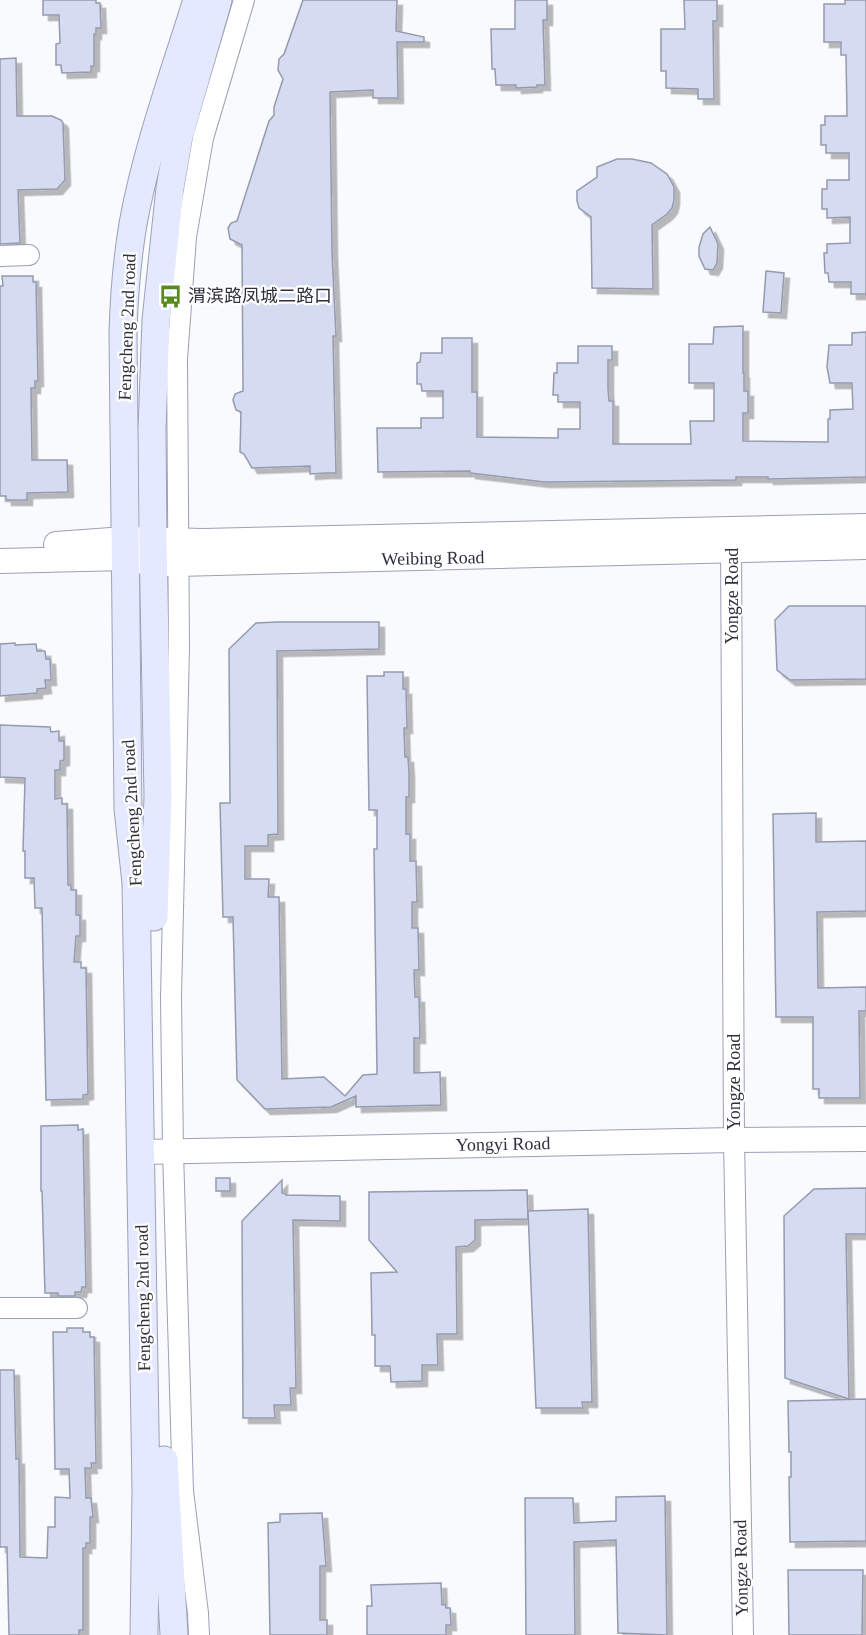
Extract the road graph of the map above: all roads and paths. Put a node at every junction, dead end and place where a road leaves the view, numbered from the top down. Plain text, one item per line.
1 (197, 0) edge
2 (218, 0) edge
3 (244, 0) edge
4 (29, 255) dead end
5 (0, 256) edge
6 (866, 526) edge
7 (731, 539) junction
8 (0, 545) edge
9 (866, 547) edge
10 (125, 549) junction
11 (165, 552) junction
12 (0, 561) edge
13 (866, 1139) edge
14 (734, 1140) junction
15 (156, 1151) junction
16 (0, 1308) edge
17 (77, 1308) dead end
18 (144, 1635) edge
19 (174, 1635) edge
20 (198, 1635) edge
21 (742, 1635) edge

1 - 10 main road, Fengcheng 2nd road
2 - 11 main road, Fengcheng 2nd road
3 - 11 street
4 - 5 street
6 - 7 street, Weibing Road
7 - 9 street, Weibing Road
7 - 11 street, Weibing Road
7 - 14 street, Yongze Road
8 - 10 street, Weibing Road
10 - 11 street, Weibing Road
10 - 12 street, Weibing Road
10 - 15 main road, Fengcheng 2nd road
11 - 15 main road, Fengcheng 2nd road
13 - 14 street, Yongyi Road
14 - 15 street, Yongyi Road
14 - 21 street, Yongze Road
15 - 18 main road, Fengcheng 2nd road
15 - 19 main road, Fengcheng 2nd road
15 - 20 street
16 - 17 street

